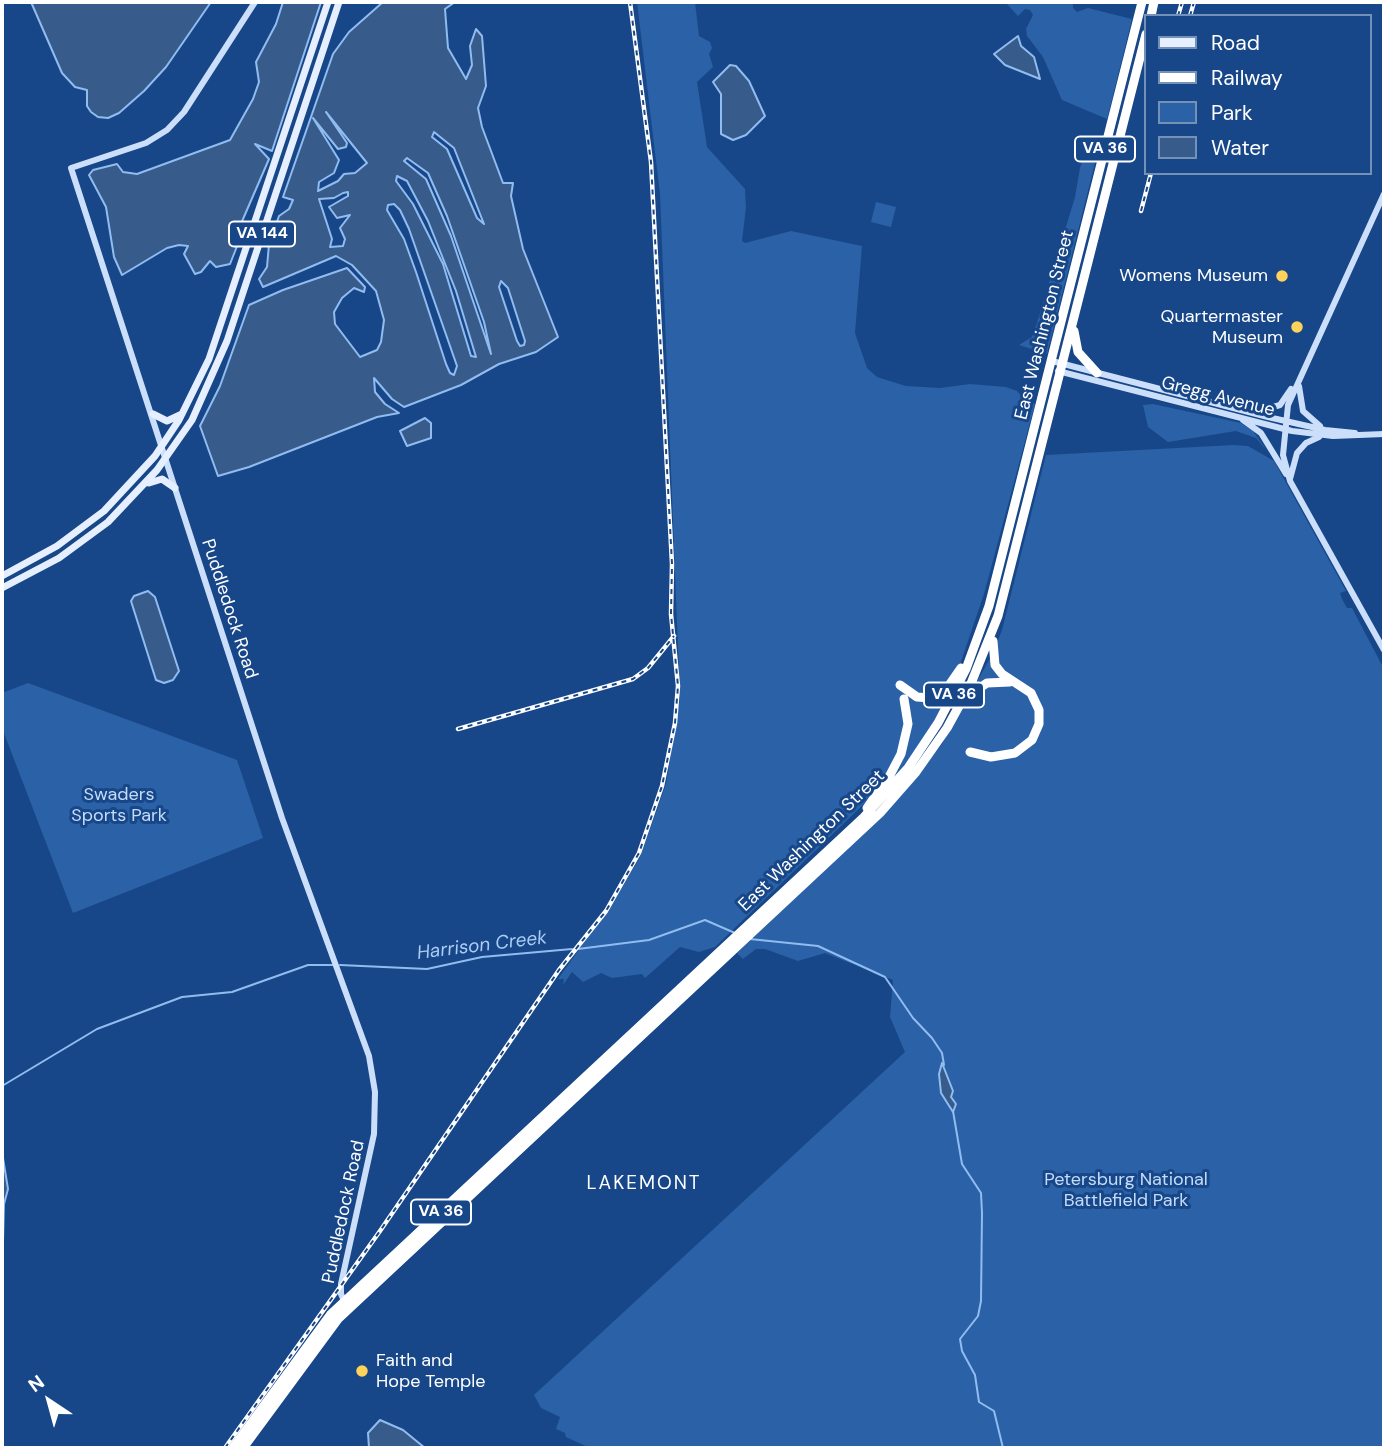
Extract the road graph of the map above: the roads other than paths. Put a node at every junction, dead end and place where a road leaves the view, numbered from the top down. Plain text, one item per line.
1 (255, 2) edge
2 (328, 2) edge
3 (339, 2) edge
4 (1142, 2) edge
5 (1144, 42) edge
6 (1384, 194) edge
7 (1074, 318) junction
8 (1056, 366) junction
9 (1097, 373) junction
10 (1302, 373) junction
11 (1112, 381) junction
12 (1250, 412) junction
13 (153, 414) junction
14 (183, 414) junction
15 (1235, 416) junction
16 (1284, 425) junction
17 (1331, 430) junction
18 (1383, 434) edge
19 (1324, 435) junction
20 (163, 445) junction
21 (167, 458) junction
22 (1290, 481) junction
23 (145, 485) junction
24 (175, 488) junction
25 (2, 576) edge
26 (2, 588) edge
27 (993, 630) junction
28 (979, 636) junction
29 (1384, 650) edge
30 (901, 685) dead end
31 (964, 698) junction
32 (904, 699) dead end
33 (848, 833) junction
34 (346, 1305) junction
35 (233, 1448) edge
36 (243, 1448) edge

1 - 13 street, Puddledock Road
2 - 14 main road, VA 144
3 - 21 main road, VA 144
4 - 8 highway, East Washington Street / VA 36
5 - 7 highway, East Washington Street / VA 36
6 - 10 street
7 - 8 highway, East Washington Street / VA 36
7 - 9 highway
8 - 9 street, Gregg Avenue
8 - 11 street, Gregg Avenue
8 - 27 highway, East Washington Street / VA 36
8 - 28 highway, East Washington Street / VA 36
9 - 11 street, Gregg Avenue
10 - 12 street
10 - 16 street
10 - 17 street
11 - 12 street, Gregg Avenue
11 - 15 street, Gregg Avenue
12 - 16 street, Gregg Avenue
13 - 14 main road
13 - 20 street, Puddledock Road
14 - 20 main road, VA 144
15 - 16 street, Gregg Avenue
15 - 22 street
16 - 17 street, Gregg Avenue
16 - 19 street, Gregg Avenue
16 - 22 street
17 - 18 street, Gregg Avenue
18 - 19 street, Gregg Avenue
19 - 22 street
20 - 21 street, Puddledock Road
20 - 25 main road, VA 144
21 - 23 main road, VA 144
21 - 24 street, Puddledock Road
22 - 29 street
23 - 24 main road
23 - 26 main road, VA 144
24 - 34 street, Puddledock Road
27 - 31 highway, East Washington Street / VA 36
27 - 31 highway
28 - 30 highway
28 - 33 highway, East Washington Street / VA 36
31 - 34 highway, East Washington Street / VA 36
32 - 33 highway
33 - 34 highway, East Washington Street / VA 36
34 - 35 highway, East Washington Street / VA 36
34 - 36 highway, East Washington Street / VA 36

